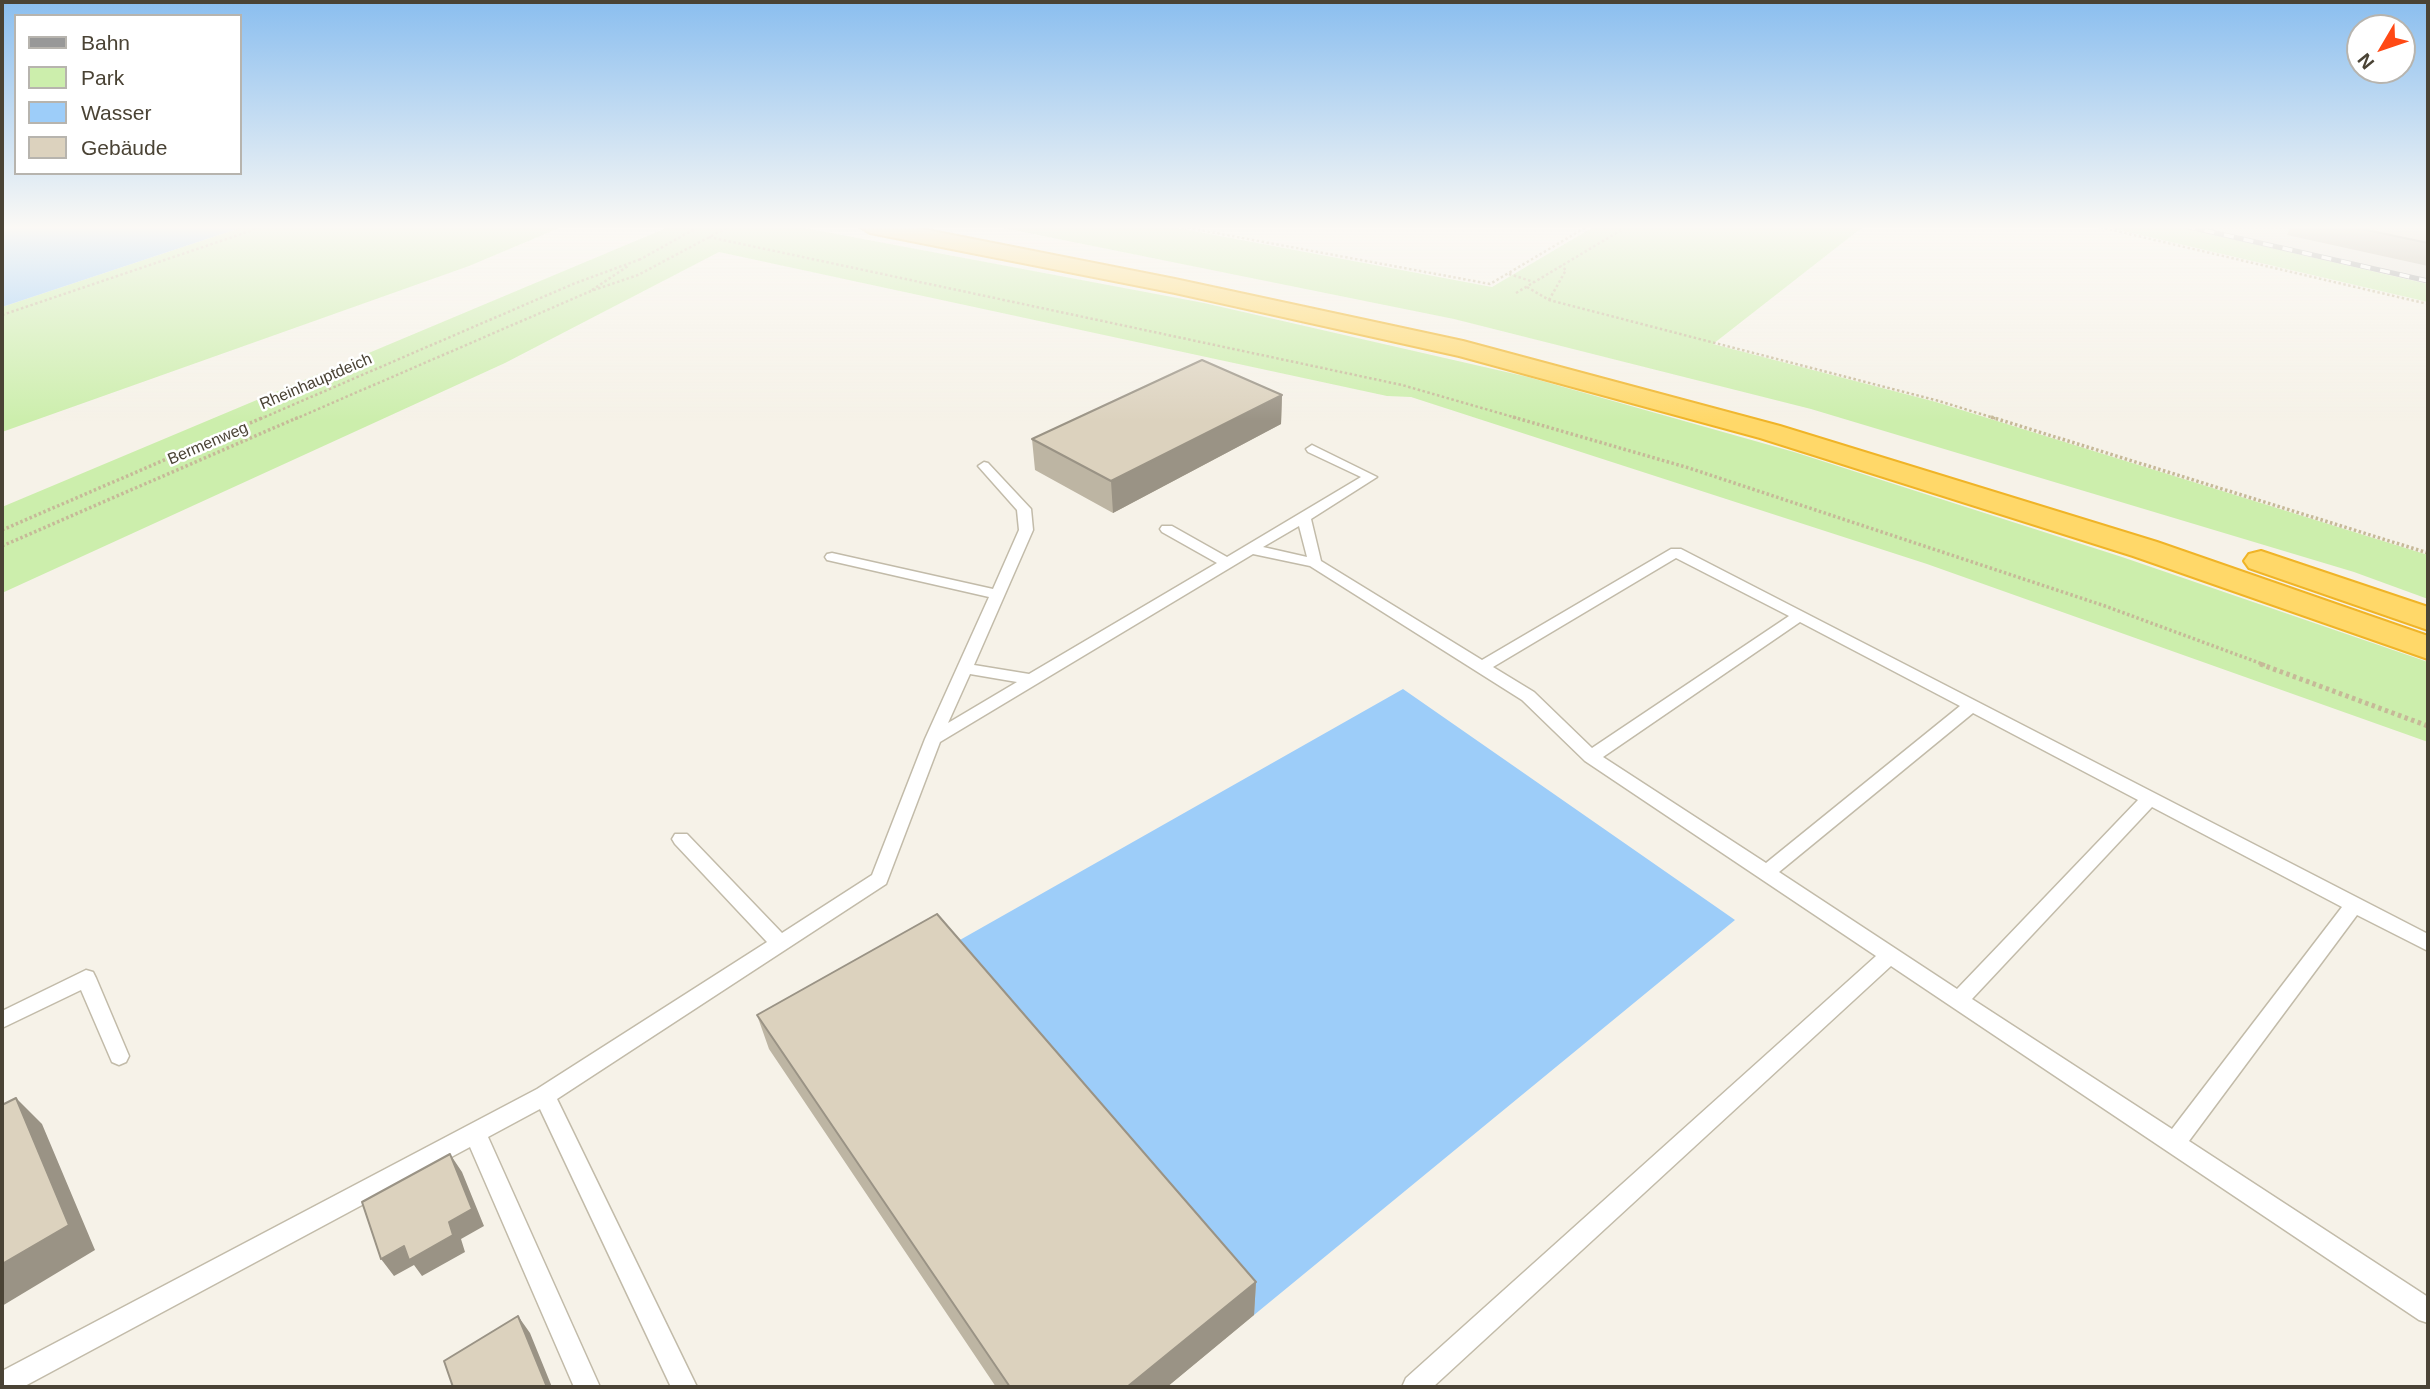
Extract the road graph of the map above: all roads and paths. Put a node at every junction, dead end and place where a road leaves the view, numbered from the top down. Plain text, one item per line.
1 (73, 291) edge
2 (557, 291) edge
3 (591, 291) edge
4 (959, 291) edge
5 (1197, 291) edge
6 (1281, 291) edge
7 (1520, 291) edge
8 (1533, 291) edge
9 (1557, 291) edge
10 (2372, 291) edge
11 (1516, 293) dead end
12 (1549, 300) junction
13 (2428, 304) edge
14 (2, 315) edge
15 (1312, 449) dead end
16 (984, 466) dead end
17 (1304, 518) junction
18 (1167, 529) dead end
19 (2, 530) edge
20 (2, 546) edge
21 (1251, 549) junction
22 (2428, 553) edge
23 (832, 557) dead end
24 (1228, 563) junction
25 (1315, 563) junction
26 (997, 594) junction
27 (1799, 616) junction
28 (2428, 619) edge
29 (2428, 648) edge
30 (1482, 667) junction
31 (964, 668) junction
32 (1033, 680) junction
33 (1971, 706) junction
34 (2428, 726) edge
35 (933, 739) junction
36 (1591, 757) junction
37 (2150, 798) junction
38 (681, 839) dead end
39 (1766, 873) junction
40 (2354, 905) junction
41 (780, 943) junction
42 (2428, 943) edge
43 (1889, 956) junction
44 (1958, 1001) junction
45 (2, 1020) edge
46 (119, 1056) dead end
47 (545, 1096) junction
48 (475, 1133) junction
49 (2174, 1144) junction
50 (2428, 1311) edge
51 (2, 1384) edge
52 (587, 1387) edge
53 (684, 1387) edge
54 (1415, 1387) edge

1 - 14 path
2 - 19 path, Rheinhauptdeich
3 - 20 path, Bermenweg
4 - 34 path
5 - 29 highway
6 - 28 highway
7 - 11 path
8 - 12 path
9 - 12 path
10 - 13 path
12 - 22 path
15 - 17 lane
16 - 26 lane
17 - 21 lane
17 - 25 lane
18 - 24 lane
21 - 24 lane
21 - 25 lane
23 - 26 lane
24 - 32 lane
25 - 30 lane
26 - 31 lane
27 - 30 lane
27 - 33 lane
27 - 36 lane
30 - 36 lane
31 - 32 lane
31 - 35 lane
32 - 35 lane
33 - 37 lane
33 - 39 lane
35 - 41 lane
36 - 39 lane
37 - 40 lane
37 - 44 lane
38 - 41 lane
39 - 43 lane
40 - 42 lane
40 - 49 lane
41 - 47 lane
43 - 44 lane
43 - 54 lane
44 - 49 lane
45 - 46 lane
47 - 48 lane
47 - 53 lane
48 - 51 lane
48 - 52 lane
49 - 50 lane

